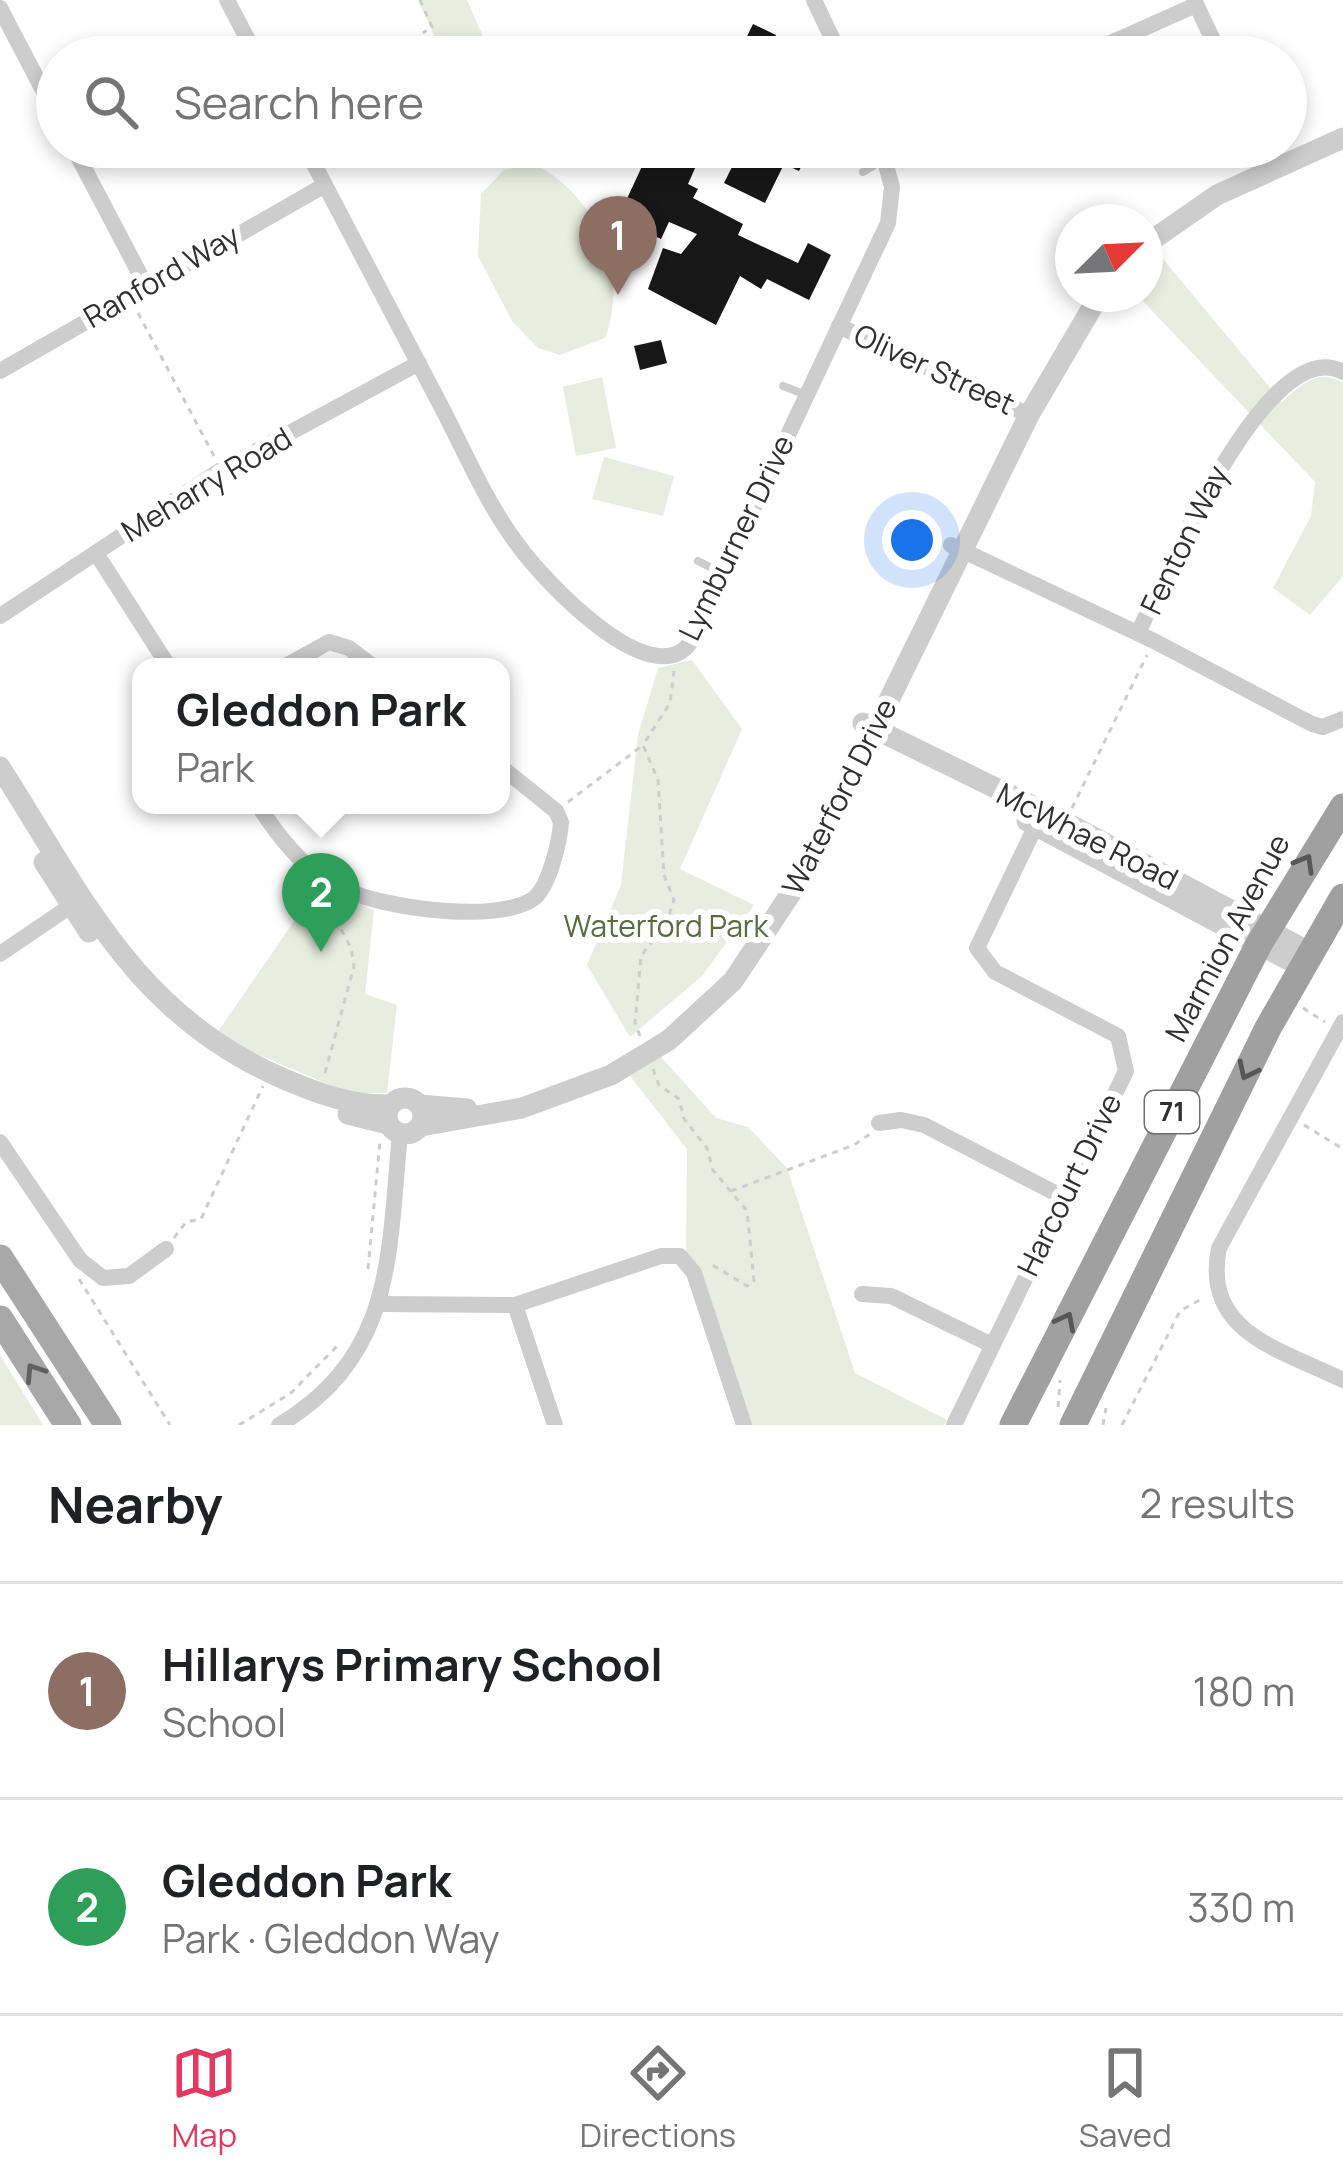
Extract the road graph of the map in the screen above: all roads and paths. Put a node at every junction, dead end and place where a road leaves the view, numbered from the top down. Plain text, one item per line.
1 (226, 0) edge
2 (420, 0) edge
3 (814, 0) edge
4 (1195, 2) edge
5 (0, 8) edge
6 (246, 36) edge
7 (424, 36) edge
8 (831, 36) edge
9 (1123, 36) edge
10 (1211, 36) edge
11 (36, 77) edge
12 (1343, 125) edge
13 (1343, 138) edge
14 (1307, 142) edge
15 (1307, 148) edge
16 (82, 168) edge
17 (316, 168) edge
18 (866, 168) edge
19 (886, 168) edge
20 (1251, 168) edge
21 (1255, 168) edge
22 (862, 172) dead end
23 (325, 185) junction
24 (1163, 217) edge
25 (1163, 232) edge
26 (136, 289) junction
27 (1077, 312) edge
28 (1088, 312) edge
29 (839, 326) junction
30 (419, 363) junction
31 (0, 371) edge
32 (1343, 372) edge
33 (783, 386) dead end
34 (806, 394) junction
35 (1023, 411) junction
36 (221, 470) junction
37 (956, 548) junction
38 (96, 553) junction
39 (698, 561) dead end
40 (723, 574) junction
41 (0, 616) edge
42 (1146, 637) junction
43 (675, 657) junction
44 (163, 658) edge
45 (300, 658) edge
46 (362, 658) edge
47 (1343, 719) edge
48 (866, 732) junction
49 (643, 745) junction
50 (0, 767) edge
51 (510, 773) edge
52 (0, 794) edge
53 (1343, 807) edge
54 (556, 811) junction
55 (265, 814) edge
56 (1038, 820) junction
57 (1065, 822) junction
58 (329, 883) junction
59 (1343, 897) edge
60 (78, 901) junction
61 (1263, 936) junction
62 (0, 954) edge
63 (1306, 960) junction
64 (1343, 1022) edge
65 (648, 1047) junction
66 (323, 1080) dead end
67 (264, 1085) junction
68 (1291, 1117) junction
69 (399, 1121) junction
70 (879, 1124) joint
71 (0, 1142) edge
72 (1343, 1149) edge
73 (731, 1191) junction
74 (1063, 1197) junction
75 (166, 1249) joint
76 (0, 1258) edge
77 (691, 1265) junction
78 (368, 1274) dead end
79 (79, 1280) dead end
80 (1215, 1290) junction
81 (862, 1294) dead end
82 (380, 1304) junction
83 (515, 1305) junction
84 (0, 1319) edge
85 (343, 1340) dead end
86 (992, 1345) junction
87 (1343, 1380) edge
88 (1034, 1383) junction
89 (83, 1387) junction
90 (1093, 1389) junction
91 (68, 1425) edge
92 (109, 1425) edge
93 (118, 1425) edge
94 (170, 1425) edge
95 (239, 1425) edge
96 (280, 1425) edge
97 (555, 1425) edge
98 (744, 1425) edge
99 (954, 1425) edge
100 (1013, 1425) edge
101 (1033, 1425) edge
102 (1073, 1425) edge
103 (1094, 1425) edge
104 (1122, 1425) edge

1 - 6 street
2 - 7 path
3 - 8 street
4 - 9 street
4 - 10 street
5 - 11 street
12 - 14 street
13 - 15 street
16 - 26 street
17 - 23 street, Lymburner Drive
18 - 22 lane
19 - 29 street, Lymburner Drive
20 - 24 street
21 - 25 street
23 - 26 street, Ranford Way
23 - 30 street, Lymburner Drive
26 - 31 street, Ranford Way
26 - 36 path
27 - 35 street, Waterford Drive
28 - 35 street, Waterford Drive
29 - 34 street, Lymburner Drive
29 - 35 street, Oliver Street
30 - 36 street, Meharry Road
30 - 43 street, Lymburner Drive
32 - 42 street, Fenton Way
33 - 34 lane
34 - 40 street, Lymburner Drive
35 - 37 street, Waterford Drive
36 - 38 street, Meharry Road
37 - 42 street, Fenton Way
37 - 48 street, Waterford Drive
38 - 41 street, Meharry Road
38 - 44 street
39 - 40 lane
40 - 43 street, Lymburner Drive
42 - 47 street, Fenton Way
42 - 57 path
43 - 49 path
45 - 46 street
48 - 56 street, McWhae Road
48 - 65 street, Waterford Drive
49 - 54 path
49 - 65 path
50 - 60 street, Waterford Drive
51 - 54 street
52 - 60 street, Waterford Drive
61 -> 53 highway, Marmion Avenue / 71
54 - 58 street
55 - 58 street
56 - 57 street, McWhae Road
56 - 61 street, McWhae Road
56 - 74 street, Harcourt Drive
57 - 61 street, McWhae Road
58 - 66 path
59 - 63 highway, 71
60 - 62 street
60 - 67 street, Waterford Drive
60 - 69 street, Waterford Drive
61 - 63 street, McWhae Road
88 -> 61 highway, Marmion Avenue / 71
63 -> 90 highway, 71
64 - 68 street
65 - 69 street, Waterford Drive
65 - 73 path
67 - 69 street, Waterford Drive
67 - 75 path
68 - 72 path
68 - 80 street
69 - 78 path
69 - 82 street
70 - 73 path
70 - 74 street
71 - 75 street
73 - 77 path
74 - 86 street, Harcourt Drive
76 - 89 main road
77 - 83 street
77 - 98 street
79 - 94 path
80 - 87 street
80 - 104 path
81 - 86 street
82 - 83 street
82 - 96 street
83 - 97 street
91 -> 84 main road
85 - 95 path
86 - 99 street, Harcourt Drive
88 - 100 highway, Marmion Avenue / 71
88 - 101 highway
89 - 92 main road
89 - 93 main road
90 - 102 highway, 71
90 - 103 highway

